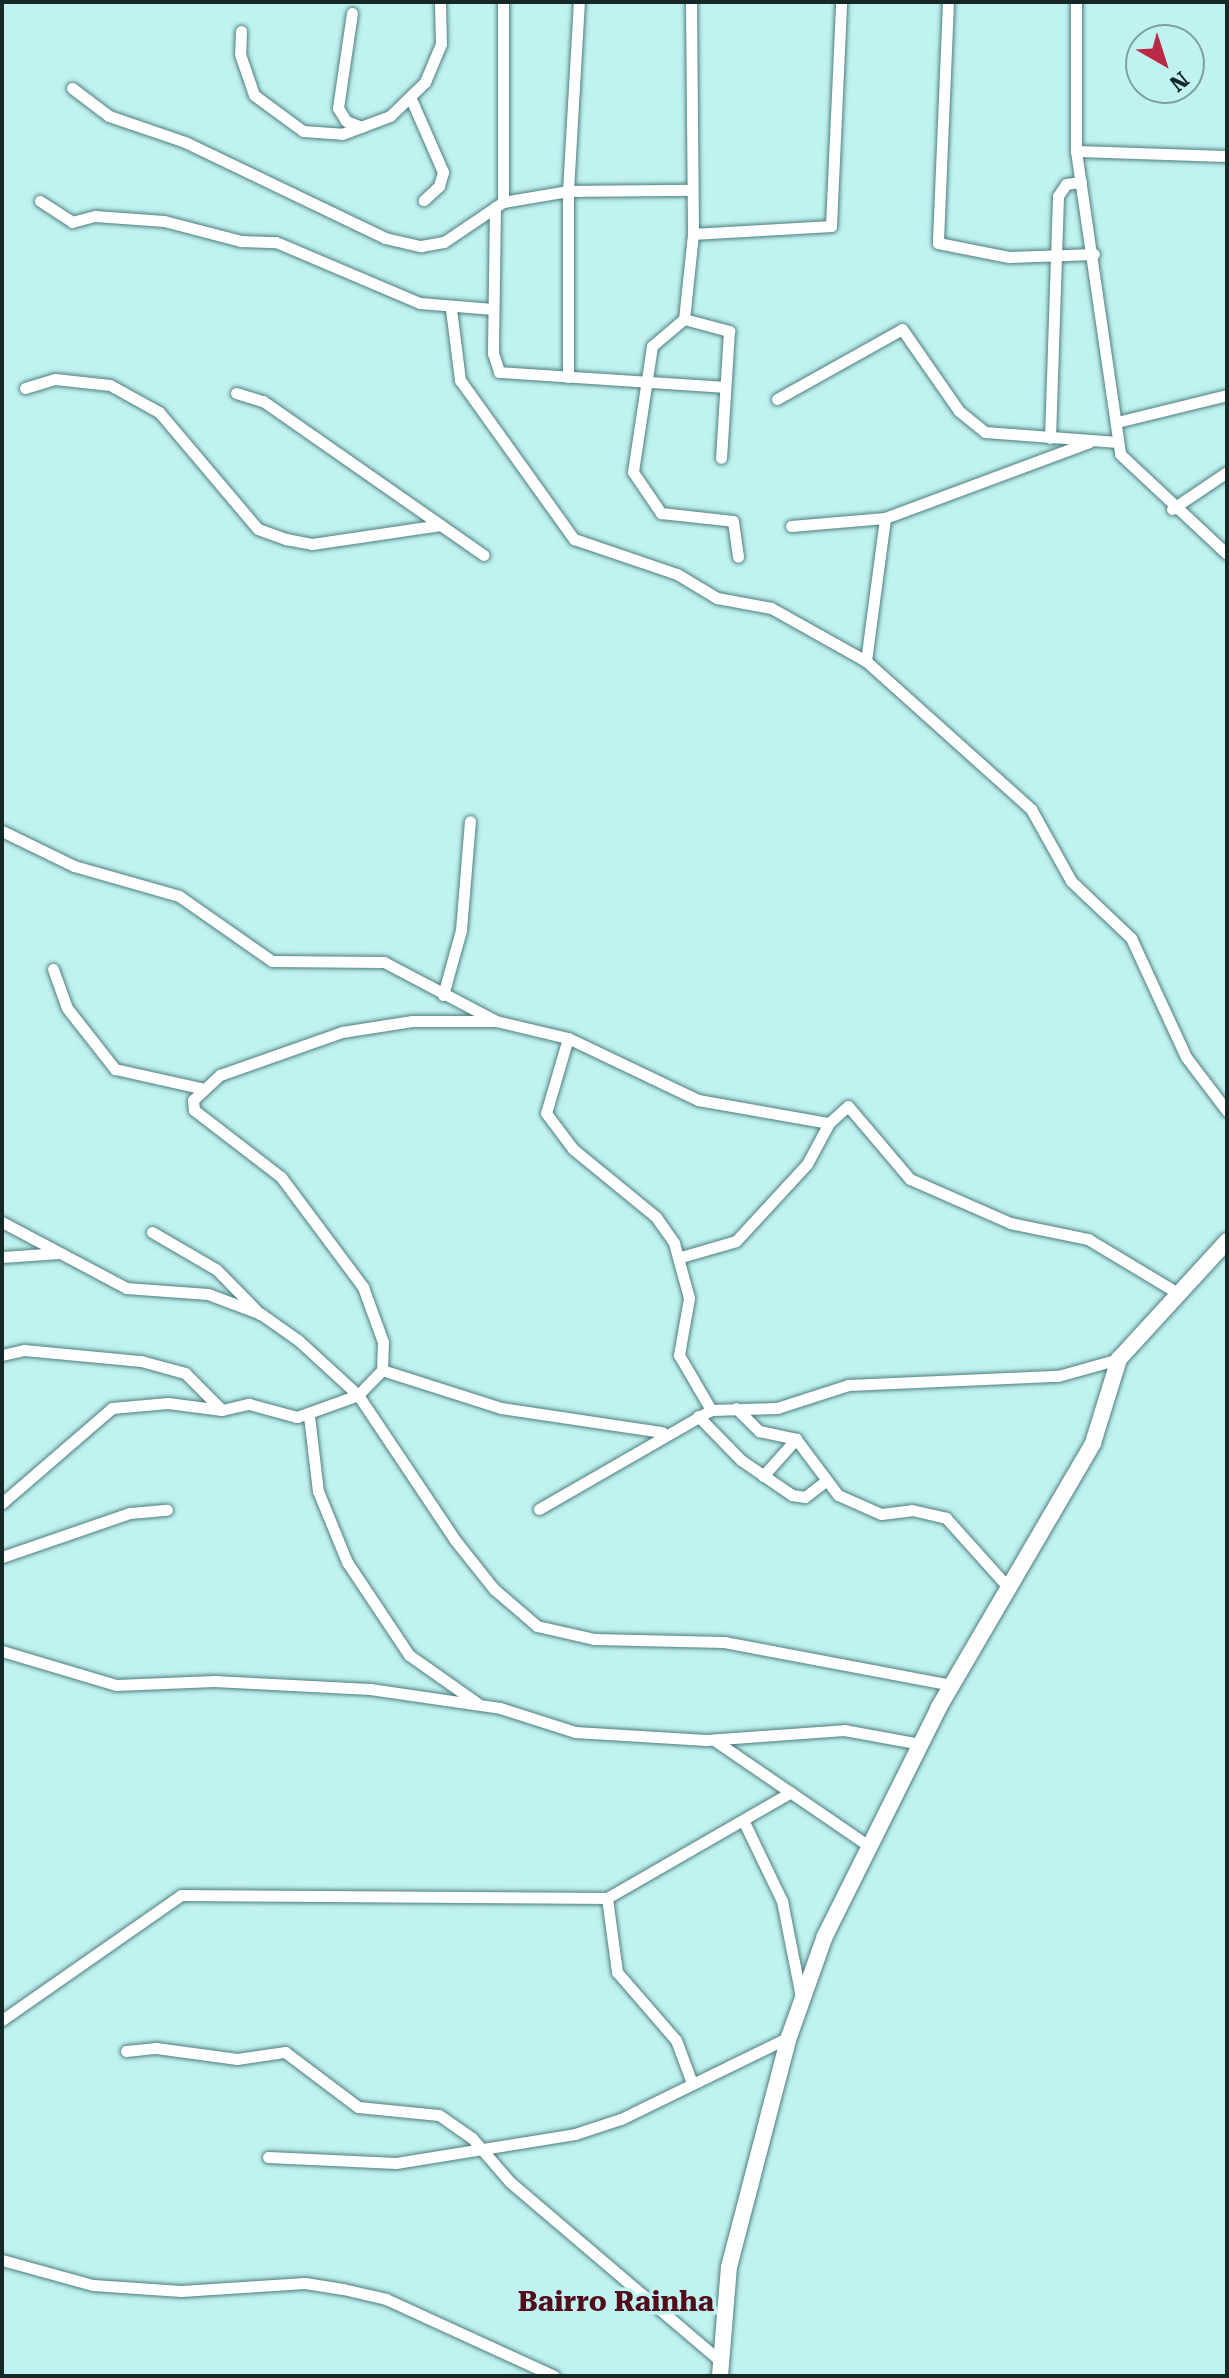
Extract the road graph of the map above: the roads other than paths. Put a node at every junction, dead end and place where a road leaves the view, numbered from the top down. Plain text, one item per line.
1 (440, 2) edge
2 (503, 2) edge
3 (579, 2) edge
4 (691, 2) edge
5 (841, 2) edge
6 (948, 2) edge
7 (1076, 2) edge
8 (352, 13) dead end
9 (241, 31) dead end
10 (72, 88) dead end
11 (411, 99) junction
12 (363, 127) junction
13 (1076, 151) junction
14 (1227, 156) edge
15 (1081, 182) junction
16 (692, 190) junction
17 (568, 191) junction
18 (424, 200) dead end
19 (40, 201) dead end
20 (499, 204) junction
21 (693, 234) junction
22 (1094, 254) junction
23 (1052, 259) junction
24 (451, 309) junction
25 (493, 309) junction
26 (684, 319) junction
27 (568, 377) junction
28 (643, 383) junction
29 (725, 387) junction
30 (25, 388) dead end
31 (236, 393) dead end
32 (1227, 395) edge
33 (777, 399) dead end
34 (1117, 422) junction
35 (1050, 438) junction
36 (1094, 440) junction
37 (1118, 442) junction
38 (721, 458) dead end
39 (1227, 472) edge
40 (1172, 509) junction
41 (885, 518) junction
42 (441, 525) junction
43 (791, 526) dead end
44 (1227, 554) edge
45 (484, 555) dead end
46 (738, 557) dead end
47 (866, 661) junction
48 (470, 821) dead end
49 (2, 831) edge
50 (53, 969) dead end
51 (443, 995) junction
52 (496, 1021) junction
53 (568, 1038) junction
54 (201, 1088) junction
55 (1227, 1111) edge
56 (829, 1123) junction
57 (2, 1222) edge
58 (152, 1232) dead end
59 (1227, 1241) edge
60 (60, 1253) junction
61 (2, 1257) edge
62 (681, 1257) junction
63 (1178, 1293) junction
64 (261, 1314) junction
65 (2, 1355) edge
66 (1119, 1359) junction
67 (382, 1370) junction
68 (358, 1395) junction
69 (736, 1408) junction
70 (222, 1410) junction
71 (711, 1410) junction
72 (309, 1416) junction
73 (698, 1416) junction
74 (663, 1432) junction
75 (796, 1439) junction
76 (763, 1476) junction
77 (824, 1482) junction
78 (2, 1503) edge
79 (539, 1509) dead end
80 (167, 1510) dead end
81 (2, 1557) edge
82 (1007, 1586) junction
83 (2, 1651) edge
84 (951, 1685) junction
85 (481, 1705) junction
86 (714, 1740) junction
87 (920, 1744) junction
88 (791, 1792) junction
89 (744, 1822) junction
90 (870, 1847) junction
91 (607, 1898) junction
92 (801, 1997) junction
93 (2, 2020) edge
94 (789, 2037) junction
95 (126, 2051) dead end
96 (692, 2083) junction
97 (484, 2149) junction
98 (268, 2157) dead end
99 (2, 2260) edge
100 (720, 2368) edge
101 (554, 2376) edge

1 - 11 street
2 - 20 street
3 - 17 street
4 - 16 street
5 - 21 street
6 - 23 street
7 - 13 street
8 - 12 street
9 - 12 street
10 - 20 street
11 - 12 street
11 - 18 street
13 - 14 street
13 - 15 street
15 - 22 street
15 - 23 street
16 - 17 street
16 - 21 street
17 - 20 street
17 - 27 street
19 - 24 street
20 - 25 street
21 - 26 street
22 - 23 street
22 - 34 street
23 - 35 street
24 - 25 street
24 - 47 street
25 - 27 street
26 - 28 street
26 - 29 street
27 - 28 street
28 - 29 street
28 - 46 street
29 - 38 street
30 - 42 street
31 - 42 street
32 - 34 street
33 - 35 street
34 - 37 street
35 - 36 street
36 - 37 street
36 - 41 street
37 - 40 street
39 - 40 street
40 - 44 street
41 - 43 street
41 - 47 street
42 - 45 street
47 - 55 street
48 - 51 street
49 - 51 street
50 - 54 street
51 - 52 street
52 - 53 street
52 - 54 street
53 - 56 street
53 - 62 street
54 - 67 street
56 - 62 street
56 - 63 street
57 - 60 street
58 - 64 street
59 - 63 street
60 - 61 street
60 - 64 street
62 - 71 street
63 - 66 street
64 - 68 street
65 - 70 street
66 - 69 street
66 - 82 street
67 - 68 street
67 - 74 street
68 - 72 street
68 - 84 street
69 - 71 street
69 - 75 street
70 - 72 street
70 - 78 street
71 - 73 street
72 - 85 street
73 - 74 street
73 - 76 street
74 - 79 street
75 - 76 street
75 - 77 street
76 - 77 street
77 - 82 street
80 - 81 street
82 - 84 street
83 - 85 street
84 - 87 street
85 - 86 street
86 - 87 street
86 - 88 street
87 - 90 street
88 - 89 street
88 - 90 street
89 - 91 street
89 - 92 street
90 - 92 street
91 - 93 street
91 - 96 street
92 - 94 street
94 - 96 street
94 - 100 street
95 - 97 street
96 - 97 street
97 - 98 street
97 - 100 street
99 - 101 street

